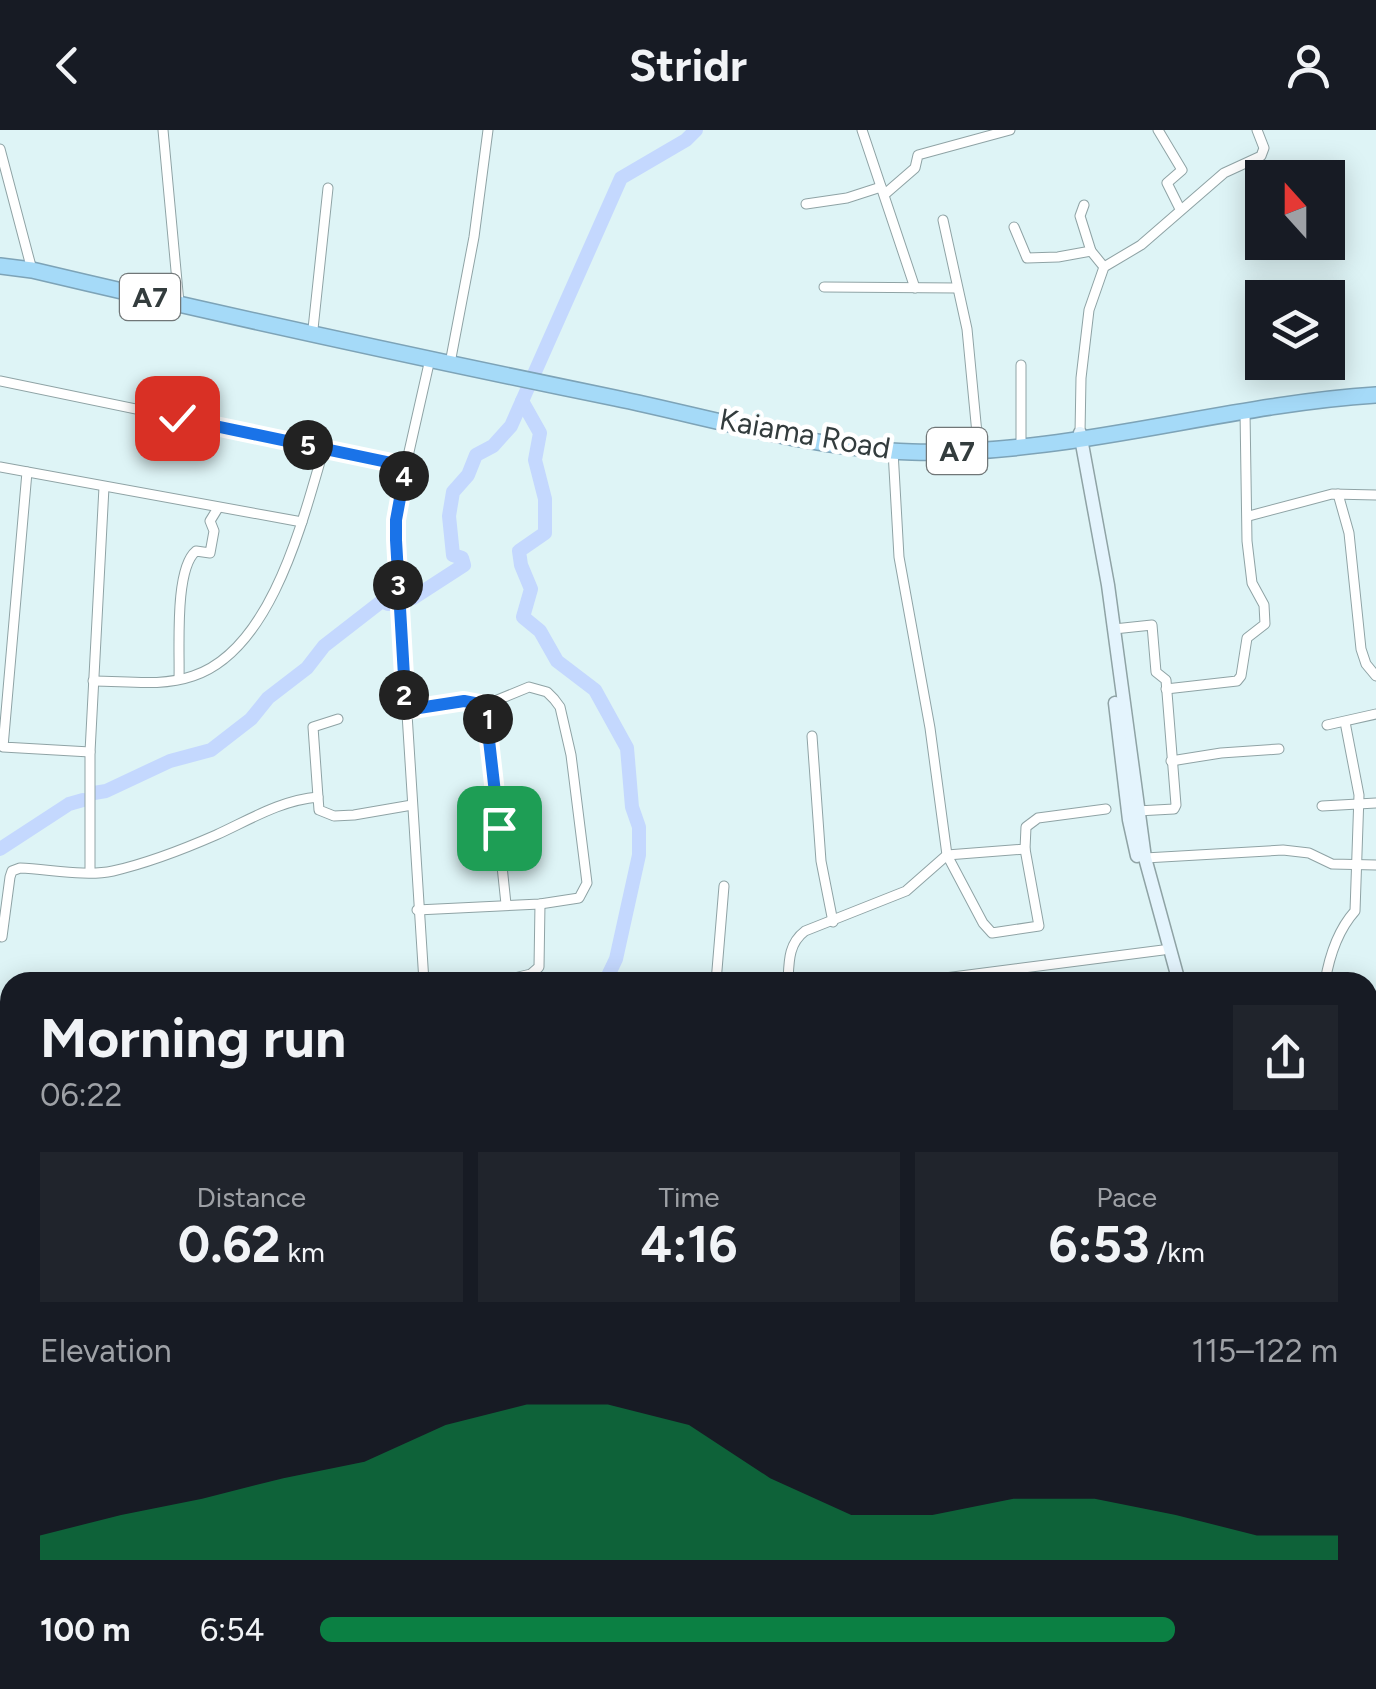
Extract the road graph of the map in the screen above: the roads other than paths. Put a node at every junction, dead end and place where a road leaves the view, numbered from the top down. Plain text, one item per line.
1 (163, 130) edge
2 (488, 130) edge
3 (862, 130) edge
4 (1010, 130) edge
5 (1158, 130) edge
6 (1257, 130) edge
7 (0, 149) edge
8 (328, 188) dead end
9 (883, 191) junction
10 (806, 204) dead end
11 (1084, 206) dead end
12 (1180, 208) junction
13 (943, 220) dead end
14 (1014, 227) dead end
15 (1091, 251) junction
16 (0, 266) edge
17 (1104, 268) junction
18 (32, 270) junction
19 (824, 287) dead end
20 (915, 288) junction
21 (957, 288) junction
22 (180, 302) junction
23 (306, 329) junction
24 (451, 358) junction
25 (430, 359) junction
26 (1022, 365) dead end
27 (536, 379) junction
28 (0, 381) edge
29 (1376, 392) edge
30 (1246, 412) junction
31 (1078, 437) junction
32 (1021, 441) junction
33 (978, 444) junction
34 (324, 448) junction
35 (893, 450) junction
36 (406, 466) junction
37 (0, 467) edge
38 (27, 472) junction
39 (104, 487) junction
40 (1338, 494) junction
41 (1376, 495) edge
42 (218, 508) junction
43 (1249, 516) junction
44 (302, 522) junction
45 (1114, 630) junction
46 (1376, 676) edge
47 (179, 680) junction
48 (94, 681) junction
49 (1166, 689) junction
50 (485, 705) junction
51 (406, 710) junction
52 (1376, 714) edge
53 (338, 719) dead end
54 (1345, 722) junction
55 (1327, 725) dead end
56 (812, 736) dead end
57 (1279, 749) dead end
58 (90, 752) junction
59 (1171, 761) junction
60 (318, 797) junction
61 (1376, 803) edge
62 (412, 805) junction
63 (1322, 806) dead end
64 (1357, 806) junction
65 (1106, 809) dead end
66 (1137, 811) junction
67 (1025, 850) junction
68 (947, 855) junction
69 (1145, 858) junction
70 (1376, 865) edge
71 (1355, 866) junction
72 (90, 872) junction
73 (724, 886) dead end
74 (506, 904) junction
75 (540, 904) junction
76 (418, 910) junction
77 (833, 922) junction
78 (2, 937) edge
79 (1163, 950) junction
80 (423, 972) edge
81 (533, 972) edge
82 (717, 972) edge
83 (788, 972) edge
84 (992, 972) edge
85 (1172, 972) edge
86 (1174, 972) edge
87 (1327, 972) edge

1 - 22 street
2 - 24 street
3 - 9 street
4 - 9 street
5 - 12 street
6 - 12 street
7 - 18 street
8 - 23 street
9 - 10 street
9 - 20 street
11 - 15 street
12 - 17 street
13 - 21 street
14 - 15 street
15 - 17 street
16 - 18 highway, Kaiama Road / A7
17 - 31 street
18 - 22 highway, Kaiama Road / A7
19 - 20 street
20 - 21 street
21 - 33 street
22 - 23 highway, Kaiama Road / A7
23 - 24 highway, Kaiama Road / A7
23 - 25 highway, Kaiama Road / A7
24 - 27 highway, Kaiama Road / A7
25 - 27 highway, Kaiama Road / A7
25 - 36 street
26 - 32 street
27 - 33 highway, Kaiama Road / A7
27 - 35 highway, Kaiama Road / A7
28 - 34 street
29 - 30 highway, Kaiama Road / A7
29 - 31 highway, Kaiama Road / A7
30 - 31 highway, Kaiama Road / A7
30 - 43 street
31 - 32 highway, Kaiama Road / A7
31 - 35 highway, Kaiama Road / A7
31 - 45 street
31 - 79 street
32 - 33 highway, Kaiama Road / A7
34 - 36 street
34 - 44 street
35 - 68 street
36 - 51 street
37 - 38 street
38 - 39 street
38 - 58 street
39 - 42 street
39 - 48 street
40 - 41 street
40 - 43 street
40 - 46 street
42 - 44 street
42 - 47 street
43 - 49 street
44 - 47 street
45 - 49 street
45 - 66 street
47 - 48 street
48 - 58 street
49 - 59 street
50 - 51 street
50 - 74 street
50 - 75 street
51 - 62 street
52 - 54 street
53 - 60 street
54 - 55 street
54 - 64 street
56 - 77 street
57 - 59 street
58 - 72 street
59 - 66 street
60 - 62 street
60 - 72 street
61 - 64 street
62 - 76 street
63 - 64 street
64 - 71 street
65 - 67 street
66 - 69 street
67 - 68 street
67 - 68 street
68 - 77 street
69 - 71 street
69 - 86 street
70 - 71 street
71 - 87 street
72 - 78 street
73 - 82 street
74 - 75 street
74 - 76 street
75 - 81 street
76 - 80 street
77 - 83 street
79 - 84 street
79 - 85 street

